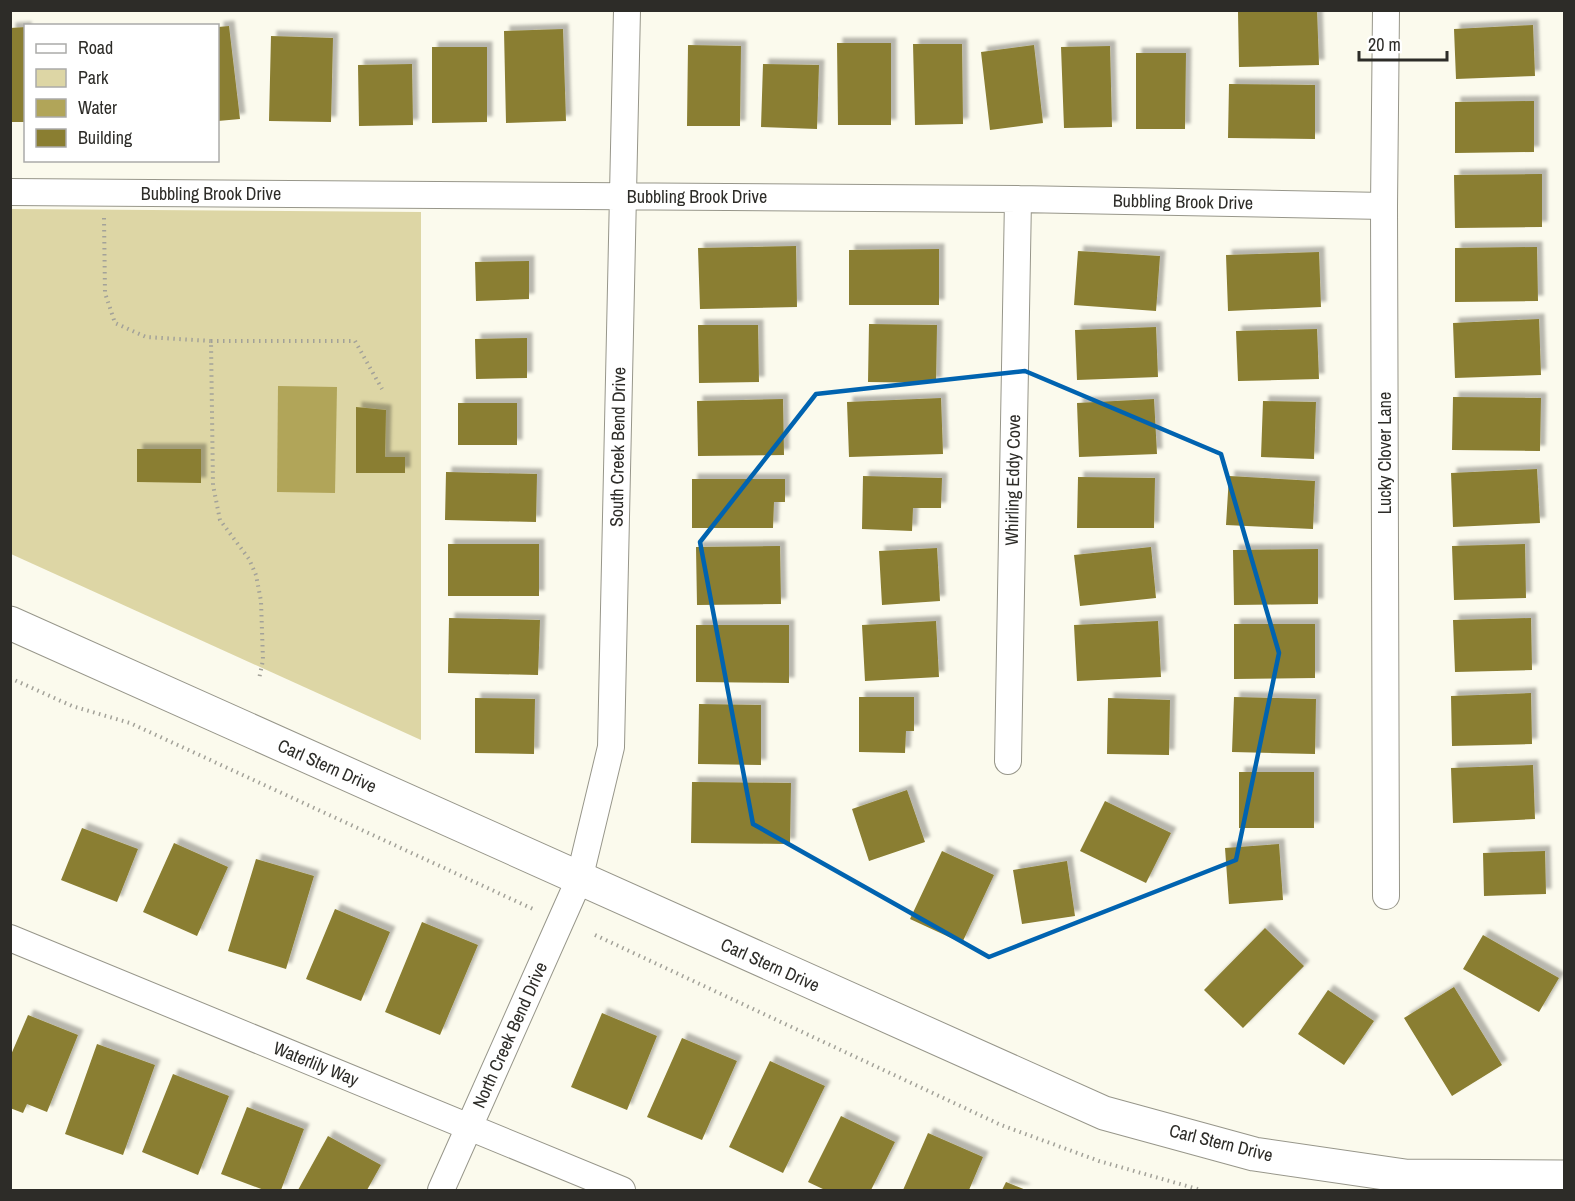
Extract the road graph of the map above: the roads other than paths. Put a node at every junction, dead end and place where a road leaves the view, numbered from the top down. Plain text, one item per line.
1 (627, 10) edge
2 (1386, 10) edge
3 (10, 192) edge
4 (623, 196) junction
5 (1018, 199) junction
6 (1384, 206) junction
7 (11, 623) edge
8 (1008, 761) dead end
9 (579, 880) junction
10 (1386, 896) dead end
11 (10, 938) edge
12 (470, 1127) junction
13 (1564, 1177) edge
14 (441, 1191) edge
15 (622, 1191) edge

1 - 4 street, South Creek Bend Drive
2 - 6 street, Lucky Clover Lane
3 - 4 street, Bubbling Brook Drive
4 - 5 street, Bubbling Brook Drive
4 - 9 street, South Creek Bend Drive
5 - 6 street, Bubbling Brook Drive
5 - 8 street, Whirling Eddy Cove
6 - 10 street, Lucky Clover Lane
7 - 9 street, Carl Stern Drive
9 - 12 street, North Creek Bend Drive
9 - 13 street, Carl Stern Drive
11 - 12 street, Waterlily Way
12 - 14 street, North Creek Bend Drive
12 - 15 street, Waterlily Way

